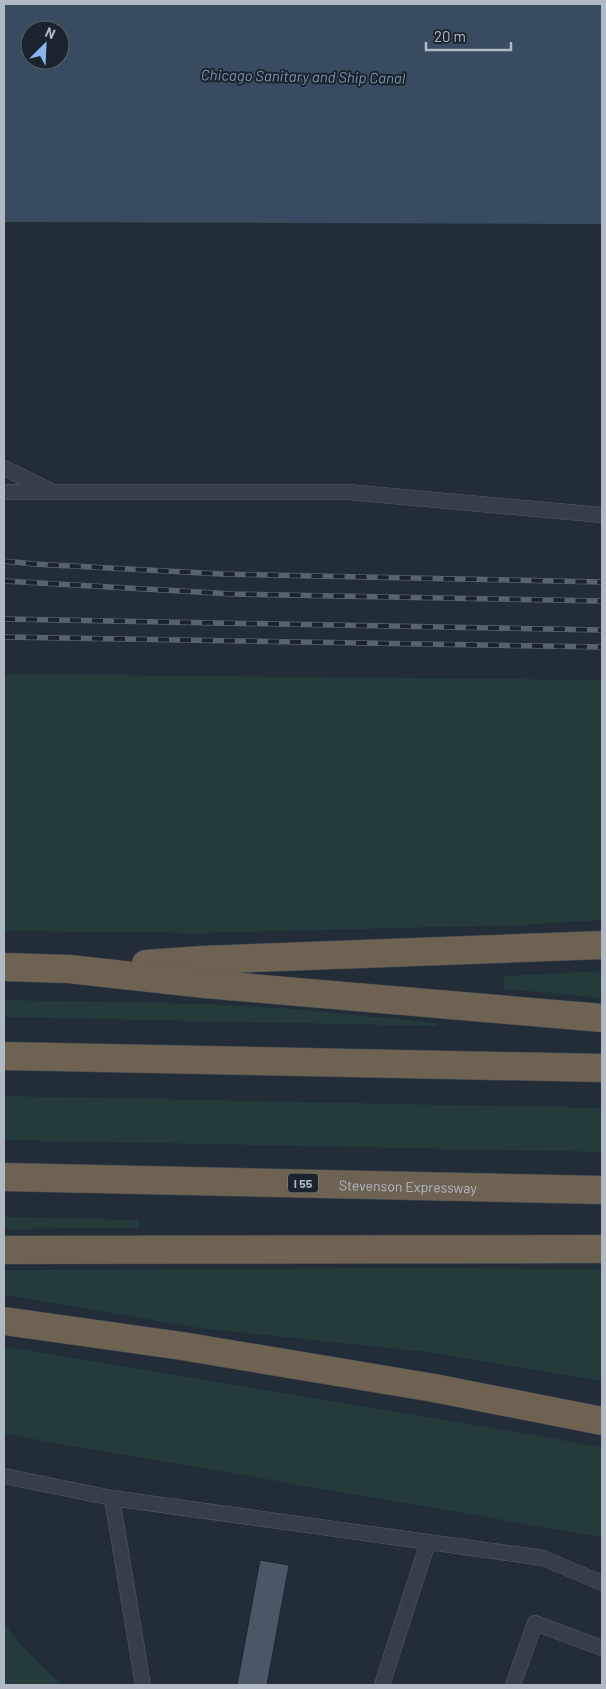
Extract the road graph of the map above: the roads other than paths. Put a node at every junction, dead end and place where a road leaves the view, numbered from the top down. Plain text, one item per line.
1 (4, 468) edge
2 (4, 492) edge
3 (52, 492) junction
4 (602, 515) edge
5 (602, 945) edge
6 (4, 967) edge
7 (70, 969) junction
8 (602, 1018) edge
9 (4, 1056) edge
10 (602, 1068) edge
11 (4, 1177) edge
12 (602, 1190) edge
13 (602, 1249) edge
14 (4, 1250) edge
15 (4, 1320) edge
16 (602, 1421) edge
17 (4, 1476) edge
18 (112, 1498) junction
19 (428, 1542) junction
20 (602, 1583) edge
21 (602, 1648) edge
22 (143, 1685) edge
23 (382, 1685) edge
24 (513, 1685) edge

1 - 3 lane
2 - 3 lane
3 - 4 lane
5 - 7 highway
6 - 7 highway
7 - 8 highway
9 - 10 highway
11 - 12 highway, Stevenson Expressway / I 55
13 - 14 highway
15 - 16 highway
17 - 18 lane
18 - 19 lane
18 - 22 lane
19 - 20 lane
19 - 23 lane
21 - 24 lane

